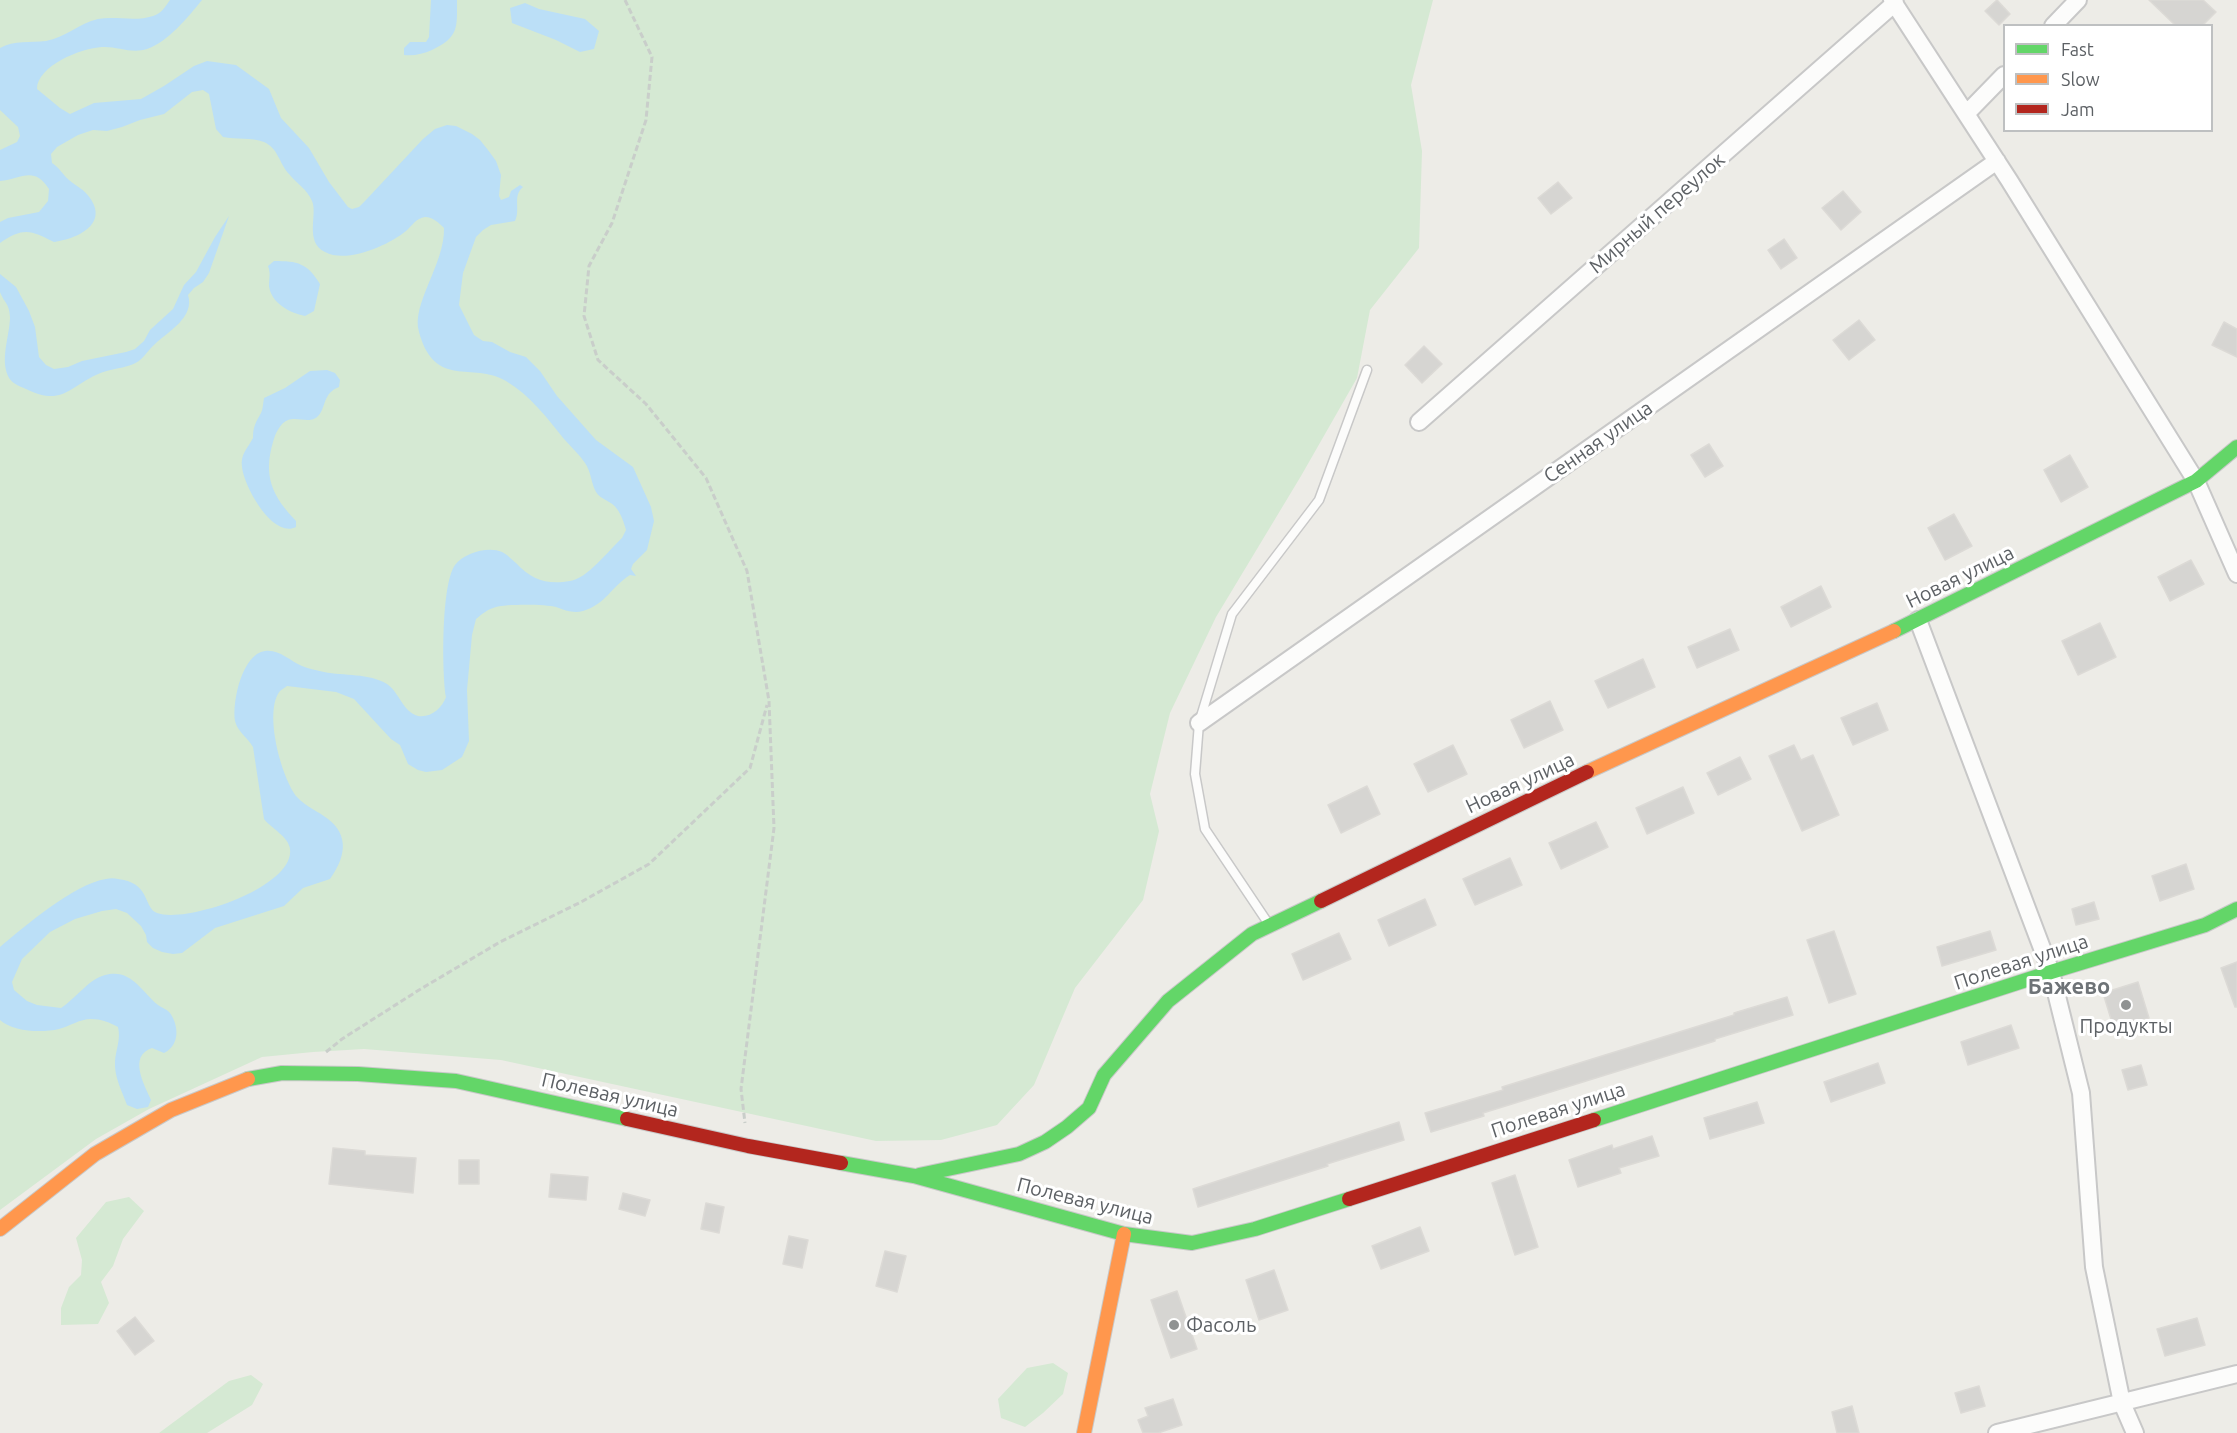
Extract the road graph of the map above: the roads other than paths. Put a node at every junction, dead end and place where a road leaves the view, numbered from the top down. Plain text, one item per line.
1 (2079, 0) edge
2 (1893, 2) edge
3 (2055, 24) edge
4 (2003, 76) edge
5 (1966, 114) junction
6 (1997, 161) junction
7 (1366, 370) dead end
8 (1419, 422) dead end
9 (2237, 447) edge
10 (2196, 481) junction
11 (2237, 574) edge
12 (1918, 620) junction
13 (1199, 723) junction
14 (2237, 909) edge
15 (1270, 926) junction
16 (2051, 972) junction
17 (914, 1176) junction
18 (0, 1229) edge
19 (1124, 1234) junction
20 (2237, 1374) edge
21 (2122, 1403) junction
22 (1084, 1433) edge
23 (1997, 1433) edge
24 (2135, 1433) edge

1 - 3 street
2 - 5 street
2 - 8 street, Мирный переулок
4 - 5 street
5 - 6 street
6 - 10 street
6 - 13 street, Сенная улица
7 - 13 lane
9 - 10 street, Новая улица
10 - 11 street
10 - 12 street, Новая улица
12 - 15 street, Новая улица
12 - 16 street
13 - 15 lane
14 - 16 street, Полевая улица
15 - 17 street, Новая улица
16 - 19 street, Полевая улица
16 - 21 street
17 - 18 street, Полевая улица
17 - 19 street, Полевая улица
19 - 22 street
20 - 21 street
21 - 23 street
21 - 24 street

